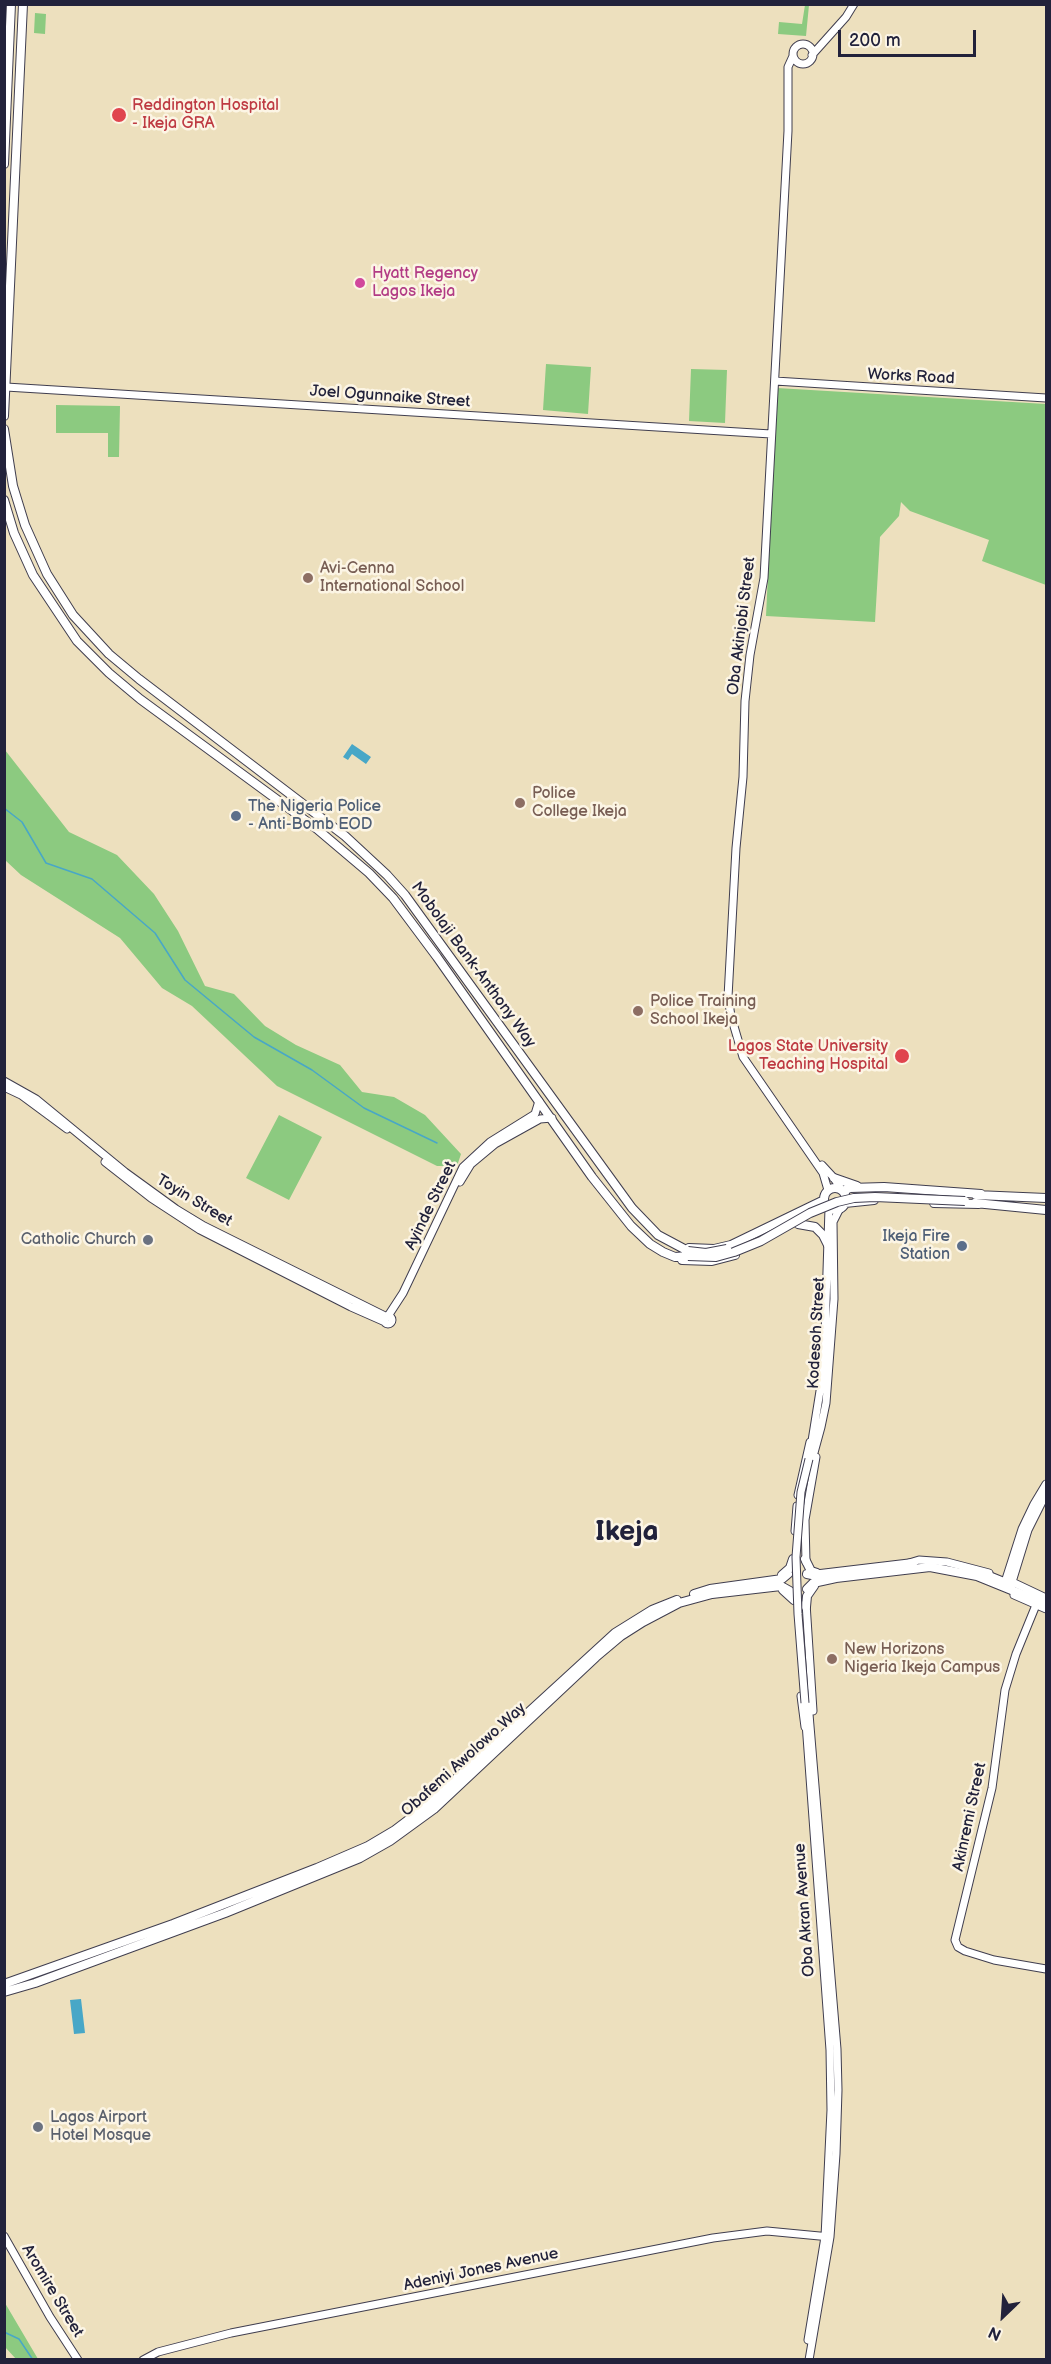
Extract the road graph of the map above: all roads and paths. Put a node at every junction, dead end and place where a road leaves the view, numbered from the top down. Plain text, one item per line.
1 (11, 4) edge
2 (24, 4) edge
3 (854, 4) edge
4 (823, 40) junction
5 (803, 45) junction
6 (813, 55) junction
7 (793, 56) junction
8 (799, 63) junction
9 (9, 71) junction
10 (789, 73) junction
11 (4, 79) edge
12 (6, 114) edge
13 (4, 164) edge
14 (775, 381) junction
15 (6, 387) junction
16 (1047, 398) edge
17 (4, 416) edge
18 (4, 429) edge
19 (771, 434) junction
20 (4, 500) edge
21 (171, 704) junction
22 (163, 715) junction
23 (193, 721) junction
24 (186, 731) junction
25 (742, 1049) junction
26 (4, 1081) edge
27 (540, 1082) junction
28 (4, 1087) edge
29 (531, 1088) junction
30 (539, 1101) junction
31 (552, 1118) junction
32 (834, 1178) junction
33 (861, 1187) junction
34 (884, 1187) junction
35 (828, 1190) junction
36 (842, 1190) junction
37 (981, 1194) junction
38 (1047, 1198) edge
39 (965, 1199) junction
40 (884, 1201) junction
41 (980, 1204) junction
42 (827, 1205) junction
43 (843, 1205) junction
44 (1047, 1210) edge
45 (784, 1219) junction
46 (798, 1224) junction
47 (790, 1228) junction
48 (828, 1245) junction
49 (686, 1252) junction
50 (675, 1257) junction
51 (388, 1318) junction
52 (817, 1419) junction
53 (821, 1427) junction
54 (810, 1460) junction
55 (1047, 1485) edge
56 (1047, 1494) edge
57 (796, 1518) junction
58 (806, 1520) junction
59 (793, 1559) junction
60 (806, 1559) junction
61 (911, 1565) junction
62 (789, 1574) junction
63 (807, 1574) junction
64 (828, 1575) junction
65 (1009, 1581) junction
66 (775, 1583) junction
67 (807, 1589) junction
68 (792, 1594) junction
69 (1034, 1599) junction
70 (1047, 1600) edge
71 (806, 1606) junction
72 (1047, 1609) edge
73 (808, 1637) junction
74 (797, 1638) junction
75 (809, 1734) junction
76 (319, 1871) junction
77 (1047, 1969) edge
78 (4, 1984) edge
79 (4, 1992) edge
80 (4, 2236) edge
81 (827, 2237) junction
82 (78, 2360) edge
83 (142, 2360) edge
84 (807, 2360) edge

1 - 9 main road
2 - 15 main road
3 - 4 street
4 - 5 street
4 - 6 street
5 - 6 street
5 - 7 street
6 - 8 street
7 - 8 street
7 - 10 street, Oba Akinjobi Street
8 - 10 street
9 - 11 main road
9 - 12 main road
10 - 14 street, Oba Akinjobi Street
12 - 13 main road
14 - 16 street, Works Road
14 - 19 street, Oba Akinjobi Street
15 - 17 main road
15 - 19 street, Joel Ogunnaike Street
18 - 21 main road, Mobolaji Bank-Anthony Way
19 - 25 street, Oba Akinjobi Street
20 - 22 main road, Mobolaji Bank-Anthony Way
21 - 22 main road
21 - 23 main road, Mobolaji Bank-Anthony Way
22 - 24 main road, Mobolaji Bank-Anthony Way
23 - 24 main road
23 - 27 main road, Mobolaji Bank-Anthony Way
24 - 29 main road, Mobolaji Bank-Anthony Way
25 - 32 street
25 - 35 street, Oba Akinjobi Street
26 - 51 street, Toyin Street
27 - 29 main road
27 - 49 main road, Mobolaji Bank-Anthony Way
28 - 51 street, Toyin Street
29 - 30 main road, Mobolaji Bank-Anthony Way
30 - 31 main road, Mobolaji Bank-Anthony Way
30 - 51 street, Ayinde Street
31 - 50 main road, Mobolaji Bank-Anthony Way
31 - 51 street, Ayinde Street
32 - 33 main road
32 - 36 street
33 - 34 main road
33 - 36 main road
34 - 37 main road
34 - 40 main road
35 - 36 main road
35 - 42 main road
36 - 43 main road
37 - 38 main road, Mobolaji Bank-Anthony Way
37 - 39 main road, Mobolaji Bank-Anthony Way
39 - 41 main road, Mobolaji Bank-Anthony Way
39 - 49 main road, Mobolaji Bank-Anthony Way, bridge
40 - 41 main road
40 - 43 main road
41 - 44 main road, Mobolaji Bank-Anthony Way
42 - 43 main road
42 - 45 main road
42 - 46 main road
42 - 48 street, Kodesoh Street
43 - 53 street, Kodesoh Street
45 - 47 main road
45 - 49 main road
46 - 47 main road
46 - 48 main road
47 - 50 main road
48 - 52 street, Kodesoh Street
49 - 50 main road, Mobolaji Bank-Anthony Way
52 - 54 street, Kodesoh Street
52 - 57 street
53 - 54 street, Kodesoh Street
53 - 58 street
54 - 75 street, Oba Akran Avenue, bridge
55 - 65 street
56 - 65 street
57 - 58 street
57 - 59 street
58 - 60 street
59 - 62 street
59 - 66 main road
60 - 63 street
60 - 64 main road
61 - 64 main road
61 - 65 street
61 - 69 street
61 - 69 main road
62 - 63 main road, Obafemi Awolowo Way
62 - 66 main road, Obafemi Awolowo Way
62 - 68 main road
63 - 64 main road
63 - 67 main road
64 - 67 main road, Obafemi Awolowo Way
64 - 71 main road
65 - 70 street
66 - 68 main road, Obafemi Awolowo Way
66 - 76 main road, Obafemi Awolowo Way
67 - 68 main road, Obafemi Awolowo Way
67 - 71 street
68 - 74 street
69 - 70 main road
69 - 72 street
69 - 77 street, Akinremi Street
71 - 73 street
73 - 74 street
73 - 75 street
74 - 75 street
75 - 81 street, Oba Akran Avenue
76 - 78 main road, Obafemi Awolowo Way
76 - 79 main road, Obafemi Awolowo Way
80 - 82 street, Aromire Street
81 - 83 street, Adeniyi Jones Avenue
81 - 84 street, Oba Akran Avenue

